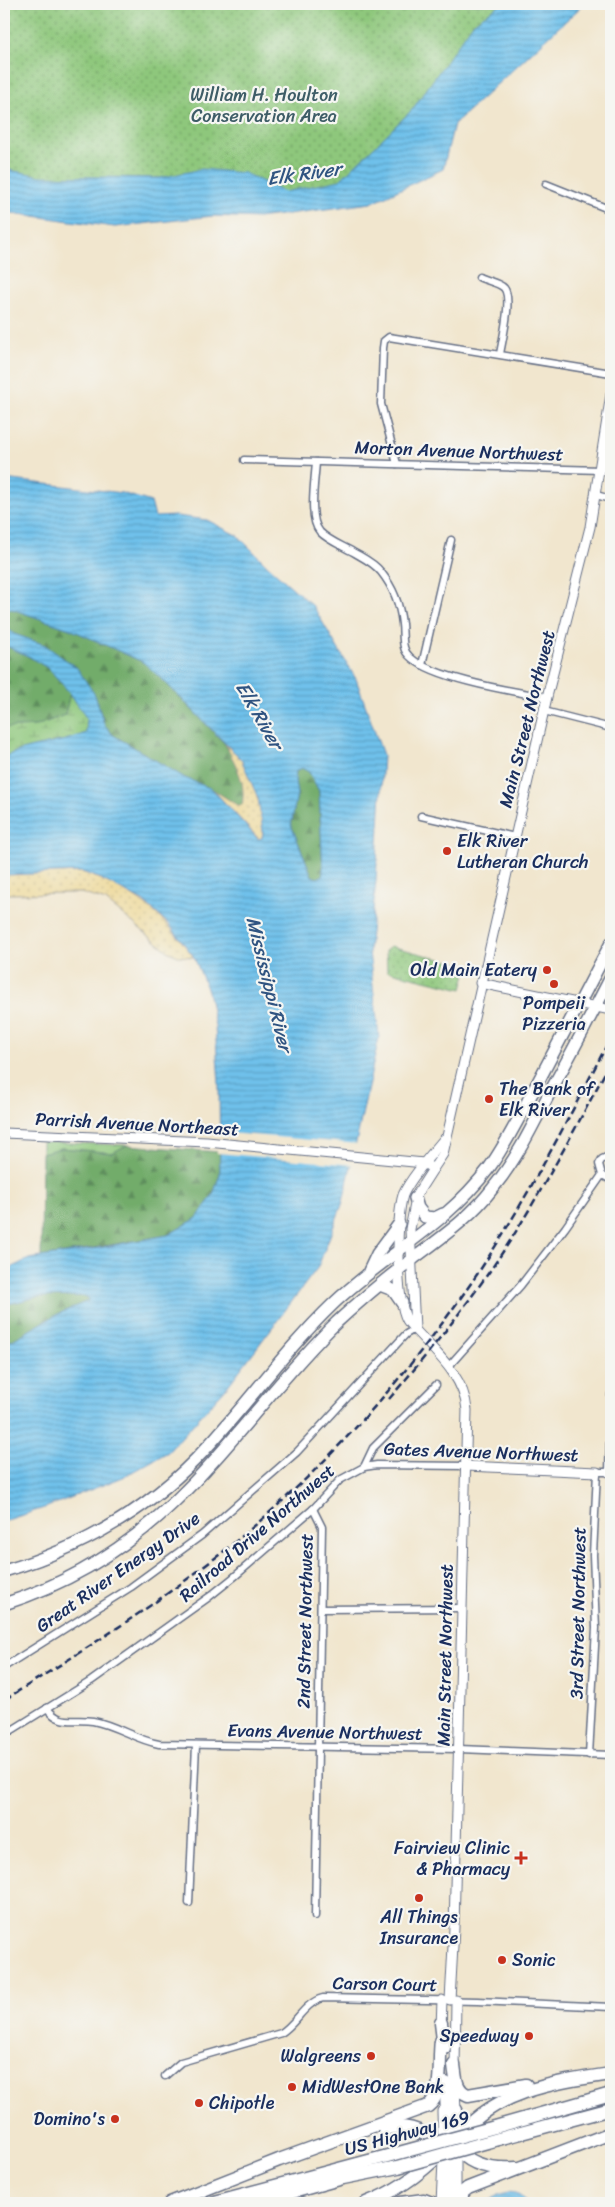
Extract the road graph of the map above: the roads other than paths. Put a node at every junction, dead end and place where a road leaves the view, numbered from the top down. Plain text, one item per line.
1 (546, 184) dead end
2 (611, 210) edge
3 (479, 277) dead end
4 (500, 354) junction
5 (611, 373) edge
6 (611, 394) edge
7 (244, 460) dead end
8 (316, 462) junction
9 (398, 464) junction
10 (600, 470) junction
11 (596, 495) junction
12 (611, 499) edge
13 (451, 540) dead end
14 (422, 665) junction
15 (547, 698) junction
16 (544, 711) junction
17 (611, 728) edge
18 (421, 816) dead end
19 (515, 837) junction
20 (611, 943) edge
21 (611, 978) edge
22 (480, 983) junction
23 (580, 1003) junction
24 (596, 1007) junction
25 (611, 1010) edge
26 (4, 1133) edge
27 (445, 1137) junction
28 (611, 1155) edge
29 (402, 1161) junction
30 (424, 1163) junction
31 (433, 1169) junction
32 (602, 1175) junction
33 (611, 1180) edge
34 (410, 1183) junction
35 (415, 1198) junction
36 (452, 1210) junction
37 (399, 1224) junction
38 (410, 1243) junction
39 (398, 1251) junction
40 (410, 1260) junction
41 (400, 1269) junction
42 (367, 1274) junction
43 (380, 1285) junction
44 (402, 1303) junction
45 (415, 1329) junction
46 (449, 1366) junction
47 (436, 1385) dead end
48 (611, 1394) edge
49 (466, 1466) junction
50 (364, 1467) junction
51 (597, 1472) junction
52 (610, 1472) edge
53 (313, 1509) junction
54 (4, 1571) edge
55 (4, 1604) edge
56 (462, 1608) junction
57 (321, 1609) junction
58 (4, 1668) edge
59 (47, 1708) junction
60 (4, 1735) edge
61 (196, 1745) junction
62 (316, 1747) junction
63 (459, 1749) junction
64 (590, 1755) junction
65 (611, 1755) edge
66 (189, 1903) dead end
67 (315, 1916) dead end
68 (449, 2000) junction
69 (611, 2007) edge
70 (441, 2023) junction
71 (441, 2041) junction
72 (454, 2065) junction
73 (611, 2074) edge
74 (165, 2076) dead end
75 (585, 2078) junction
76 (611, 2094) edge
77 (611, 2109) edge
78 (456, 2110) joint
79 (388, 2122) junction
80 (497, 2133) junction
81 (611, 2133) edge
82 (449, 2146) junction
83 (268, 2166) junction
84 (516, 2168) junction
85 (442, 2182) joint
86 (170, 2203) edge
87 (211, 2203) edge
88 (254, 2203) edge
89 (366, 2203) edge
90 (401, 2203) edge
91 (432, 2203) edge
92 (441, 2203) edge
93 (448, 2203) edge
94 (452, 2203) edge
95 (458, 2203) edge

1 - 2 street
3 - 4 street
4 - 5 street
4 - 9 street
6 - 10 main road, Main Street Northwest
7 - 8 street, Morton Avenue Northwest
8 - 9 street, Morton Avenue Northwest
8 - 14 street
9 - 10 street, Morton Avenue Northwest
10 - 11 main road, Main Street Northwest
11 - 12 street
11 - 15 main road, Main Street Northwest
13 - 14 street
14 - 15 street
15 - 16 main road, Main Street Northwest
16 - 17 street
16 - 19 main road, Main Street Northwest
18 - 19 street
19 - 22 main road, Main Street Northwest
20 - 23 highway
21 - 24 highway
22 - 23 main road
22 - 27 main road, Main Street Northwest
23 - 24 main road
23 - 36 highway
24 - 25 main road
24 - 40 highway
26 - 29 main road, Parrish Avenue Northeast
27 - 30 main road, Main Street Northwest
27 - 31 main road, Main Street Northwest
28 - 32 street
29 - 30 main road, Parrish Avenue Northeast
29 - 34 main road
30 - 31 main road
30 - 34 main road, Main Street Northwest
31 - 35 main road, Main Street Northwest
32 - 33 street
32 - 46 street
34 - 37 main road, Main Street Northwest
35 - 36 highway
35 - 38 main road, Main Street Northwest
36 - 38 highway
37 - 39 main road, Main Street Northwest
37 - 42 highway
38 - 39 highway
38 - 40 main road, Main Street Northwest
39 - 41 main road, Main Street Northwest
39 - 42 highway
40 - 41 highway
40 - 45 main road, Main Street Northwest
41 - 43 highway
41 - 44 main road, Main Street Northwest
42 - 54 highway
43 - 44 highway
43 - 55 highway
44 - 45 main road, Main Street Northwest
45 - 46 main road, Main Street Northwest
45 - 58 street, Great River Energy Drive
46 - 49 main road, Main Street Northwest
47 - 50 street
48 - 52 street
49 - 50 street, Gates Avenue Northwest
49 - 51 main road, Gates Avenue Northwest
49 - 56 main road, Main Street Northwest
50 - 53 street, Railroad Drive Northwest
51 - 52 street
51 - 64 street, 3rd Street Northwest
53 - 57 street, 2nd Street Northwest
53 - 59 street, Railroad Drive Northwest
56 - 57 street
56 - 63 main road, Main Street Northwest
57 - 62 street, 2nd Street Northwest
59 - 60 street, Railroad Drive Northwest
59 - 61 street, Evans Avenue Northwest
61 - 62 street, Evans Avenue Northwest
61 - 66 street
62 - 63 street, Evans Avenue Northwest
62 - 67 street, 2nd Street Northwest
63 - 64 street, Evans Avenue Northwest
63 - 68 main road, Main Street Northwest
64 - 65 street, Evans Avenue Northwest
68 - 69 street, Carson Court
68 - 70 main road, Main Street Northwest
68 - 72 main road, Main Street Northwest
68 - 74 street, Carson Court
70 - 71 main road, Main Street Northwest
70 - 82 highway
71 - 79 highway
71 - 82 main road, Main Street Northwest
72 - 75 highway
72 - 78 main road, Main Street Northwest
73 - 75 highway
75 - 82 highway
76 - 80 highway, US Highway 169
77 - 80 highway, US Highway 169
78 - 82 highway
79 - 82 highway
79 - 83 highway
80 - 87 highway, US Highway 169, bridge
80 - 88 highway, US Highway 169, bridge
81 - 84 highway
82 - 83 highway
82 - 84 highway
82 - 85 highway
82 - 89 highway
82 - 93 highway
82 - 94 highway
82 - 95 main road, Main Street Northwest
83 - 86 highway
84 - 95 highway
85 - 92 main road
90 - 91 highway

